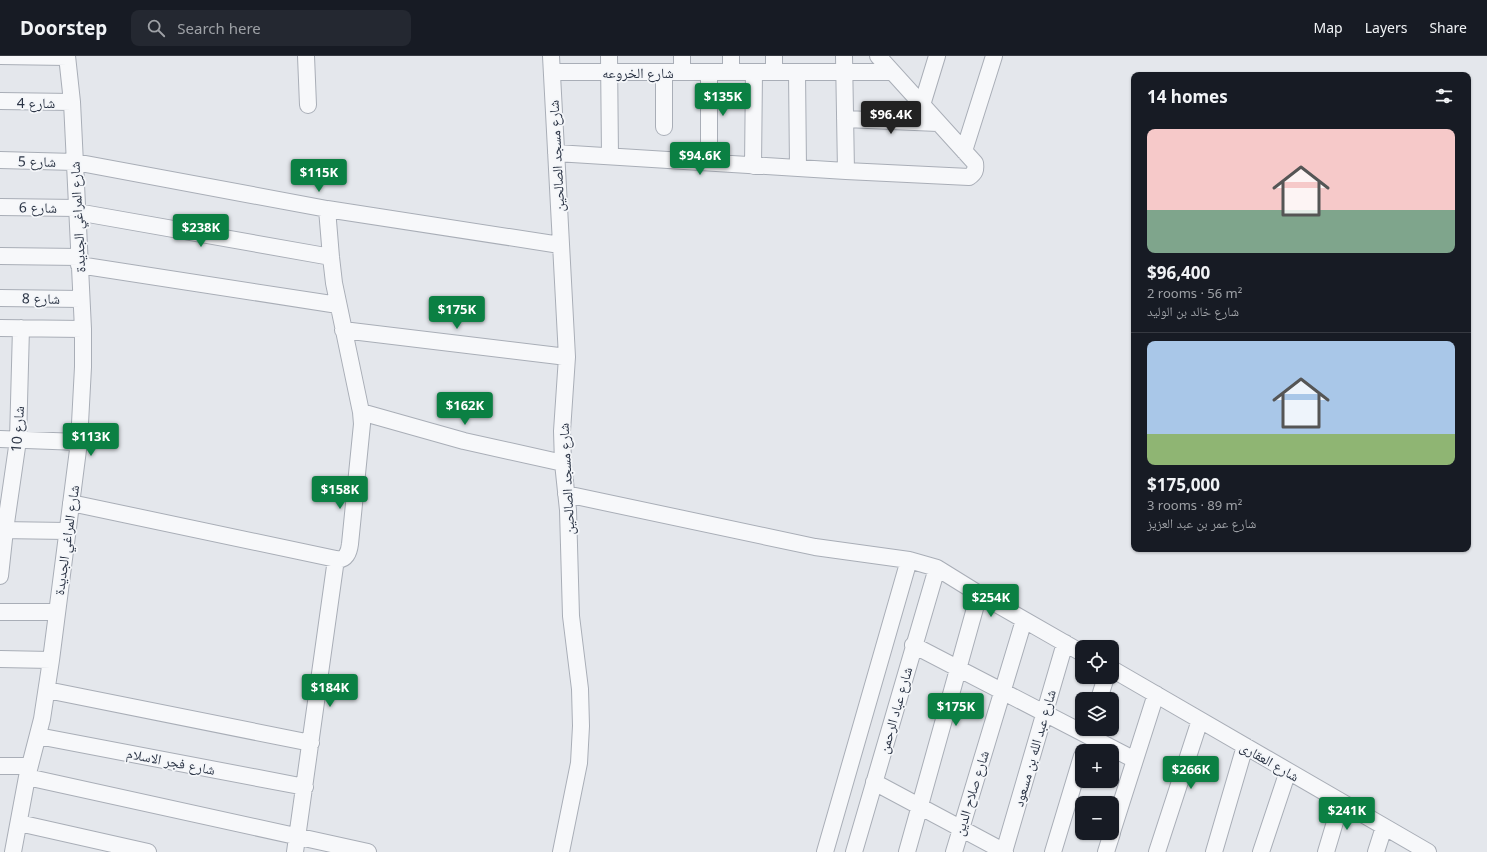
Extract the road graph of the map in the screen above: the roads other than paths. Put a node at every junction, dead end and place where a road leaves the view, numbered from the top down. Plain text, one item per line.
1 (0, 56) edge
2 (306, 56) edge
3 (551, 56) edge
4 (609, 56) edge
5 (682, 56) edge
6 (731, 56) edge
7 (774, 56) edge
8 (844, 56) edge
9 (937, 56) edge
10 (994, 56) edge
11 (67, 57) edge
12 (884, 61) edge
13 (552, 72) junction
14 (609, 72) junction
15 (664, 72) junction
16 (682, 72) junction
17 (709, 72) junction
18 (731, 72) junction
19 (754, 72) junction
20 (774, 72) junction
21 (797, 72) junction
22 (844, 72) junction
23 (0, 101) edge
24 (72, 102) junction
25 (308, 105) dead end
26 (922, 105) junction
27 (845, 120) junction
28 (938, 123) junction
29 (664, 127) dead end
30 (964, 151) junction
31 (556, 153) junction
32 (610, 156) junction
33 (0, 160) edge
34 (75, 162) junction
35 (709, 162) junction
36 (753, 166) junction
37 (798, 168) junction
38 (846, 171) junction
39 (0, 206) edge
40 (327, 209) junction
41 (77, 210) junction
42 (560, 245) junction
43 (0, 256) edge
44 (331, 257) junction
45 (79, 261) junction
46 (0, 298) edge
47 (81, 299) junction
48 (338, 305) junction
49 (0, 328) edge
50 (21, 328) junction
51 (83, 329) junction
52 (343, 330) junction
53 (567, 357) junction
54 (361, 412) junction
55 (0, 440) edge
56 (18, 440) junction
57 (79, 442) junction
58 (563, 463) junction
59 (566, 494) junction
60 (71, 503) junction
61 (2, 530) edge
62 (67, 531) junction
63 (336, 559) junction
64 (909, 560) junction
65 (937, 568) junction
66 (0, 576) edge
67 (979, 594) junction
68 (0, 612) edge
69 (56, 612) junction
70 (1024, 620) junction
71 (1065, 643) junction
72 (913, 646) junction
73 (1075, 648) edge
74 (0, 659) edge
75 (51, 660) junction
76 (958, 669) junction
77 (1119, 673) edge
78 (47, 690) junction
79 (1002, 691) junction
80 (1156, 694) junction
81 (1044, 713) junction
82 (1200, 720) junction
83 (1075, 726) edge
84 (38, 736) junction
85 (1096, 736) edge
86 (311, 743) junction
87 (1245, 746) junction
88 (1135, 760) junction
89 (0, 766) edge
90 (1288, 771) junction
91 (29, 772) junction
92 (1075, 779) edge
93 (874, 782) junction
94 (305, 787) junction
95 (1341, 802) junction
96 (920, 806) junction
97 (1119, 810) edge
98 (19, 823) junction
99 (1384, 827) junction
100 (961, 828) junction
101 (1110, 840) edge
102 (297, 845) edge
103 (13, 852) edge
104 (148, 852) edge
105 (368, 852) edge
106 (561, 852) edge
107 (825, 852) edge
108 (854, 852) edge
109 (907, 852) edge
110 (954, 852) edge
111 (1005, 852) edge
112 (1053, 852) edge
113 (1106, 852) edge
114 (1157, 852) edge
115 (1214, 852) edge
116 (1261, 852) edge
117 (1326, 852) edge
118 (1376, 852) edge
119 (1428, 852) edge

1 - 11 street
2 - 25 street
3 - 13 street, شارع مسجد الصالحين
4 - 14 street
5 - 16 street
6 - 18 street
7 - 20 street
8 - 22 street
9 - 26 street
10 - 30 street
11 - 24 street, شارع المراغي الجديدة
12 - 22 street, شارع الخروعه
12 - 26 street
13 - 14 street, شارع الخروعه
13 - 31 street, شارع مسجد الصالحين
14 - 15 street, شارع الخروعه
14 - 32 street
15 - 16 street, شارع الخروعه
15 - 29 street
16 - 17 street, شارع الخروعه
17 - 18 street, شارع الخروعه
17 - 35 street
18 - 19 street, شارع الخروعه
19 - 20 street, شارع الخروعه
19 - 36 street
20 - 21 street, شارع الخروعه
21 - 22 street, شارع الخروعه
21 - 37 street
22 - 27 street
23 - 24 street, شارع 4
24 - 34 street, شارع المراغي الجديدة
26 - 28 street
27 - 28 street
27 - 38 street
28 - 30 street
30 - 38 street
31 - 32 street
31 - 42 street, شارع مسجد الصالحين
32 - 35 street
33 - 34 street, شارع 5
34 - 40 street, شارع 5
34 - 41 street, شارع المراغي الجديدة
35 - 36 street
36 - 37 street
37 - 38 street
39 - 41 street, شارع 6
40 - 42 street, شارع 5
40 - 44 street
41 - 44 street, شارع 6
41 - 45 street, شارع المراغي الجديدة
42 - 53 street, شارع مسجد الصالحين
43 - 45 street
44 - 48 street
45 - 47 street, شارع المراغي الجديدة
45 - 48 street
46 - 47 street, شارع 8
47 - 51 street, شارع المراغي الجديدة
48 - 52 street
49 - 50 street
50 - 51 street
50 - 56 street, شارع 10
51 - 57 street, شارع المراغي الجديدة
52 - 53 street
52 - 54 street
53 - 58 street, شارع مسجد الصالحين
54 - 58 street
54 - 63 street
55 - 56 street
56 - 57 street
56 - 61 street, شارع 10
57 - 60 street, شارع المراغي الجديدة
58 - 59 street, شارع مسجد الصالحين
59 - 64 street
59 - 106 street, شارع مسجد الصالحين
60 - 62 street, شارع المراغي الجديدة
60 - 63 street
61 - 62 street
61 - 66 street, شارع 10
62 - 69 street, شارع المراغي الجديدة
63 - 86 street
64 - 65 street
64 - 107 street
65 - 67 street
65 - 72 street, شارع عباد الرحمن
67 - 70 street
67 - 76 street
68 - 69 street
69 - 75 street, شارع المراغي الجديدة
70 - 71 street
70 - 79 street, شارع صلاح الدين
71 - 73 street
71 - 81 street, شارع عبد الله بن مسعود
72 - 76 street
72 - 93 street, شارع عباد الرحمن
74 - 75 street
75 - 78 street, شارع المراغي الجديدة
76 - 79 street
76 - 96 street
77 - 80 street, شارع العقارى
78 - 84 street, شارع المراغي الجديدة
78 - 86 street
79 - 81 street
79 - 100 street, شارع صلاح الدين
80 - 82 street, شارع العقارى
80 - 88 street
81 - 83 street
81 - 111 street, شارع عبد الله بن مسعود
82 - 87 street, شارع العقارى
82 - 114 street
84 - 91 street, شارع المراغي الجديدة
84 - 94 street, شارع فجر الاسلام
85 - 88 street
86 - 94 street
87 - 90 street, شارع العقارى
87 - 115 street
88 - 97 street
89 - 91 street
90 - 95 street, شارع العقارى
90 - 116 street
91 - 98 street, شارع المراغي الجديدة
91 - 102 street
92 - 112 street
93 - 96 street
93 - 108 street, شارع عباد الرحمن
94 - 102 street
95 - 99 street, شارع العقارى
95 - 117 street
96 - 100 street
96 - 109 street
98 - 103 street, شارع المراغي الجديدة
98 - 104 street
99 - 118 street
99 - 119 street, شارع العقارى
100 - 110 street, شارع صلاح الدين
100 - 111 street
101 - 113 street
102 - 105 street

